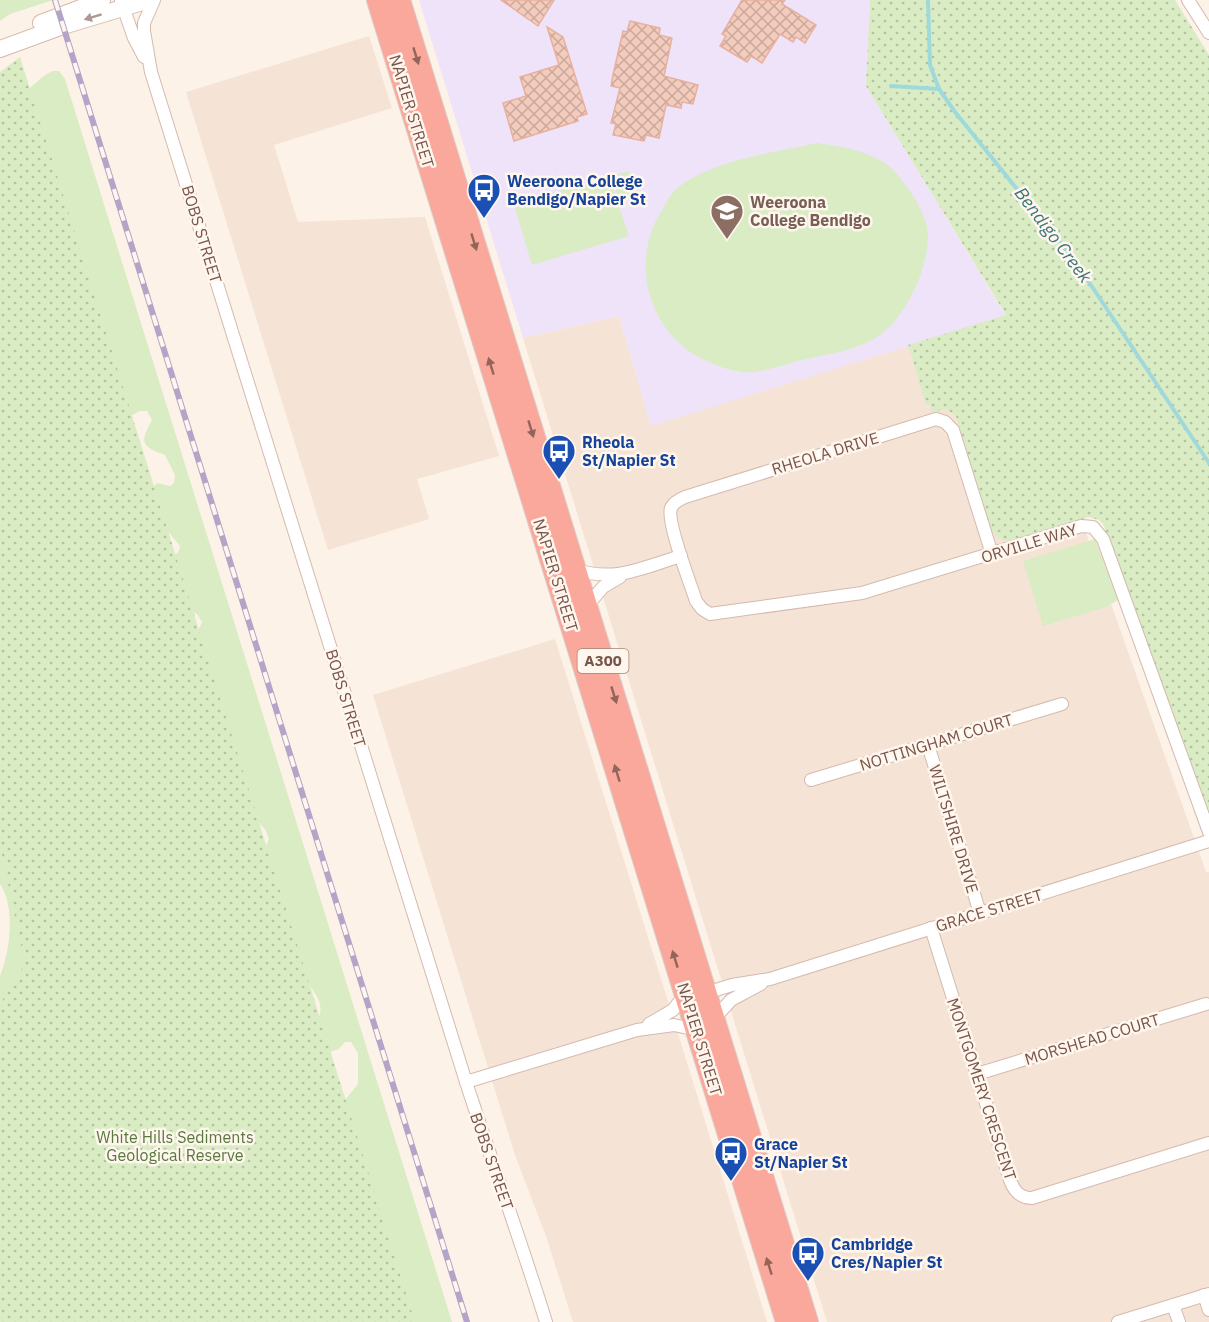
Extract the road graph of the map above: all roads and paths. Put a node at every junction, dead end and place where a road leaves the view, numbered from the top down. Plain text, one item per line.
1 (102, 0) edge
2 (154, 0) edge
3 (378, 0) edge
4 (399, 0) edge
5 (1188, 0) edge
6 (133, 2) edge
7 (1209, 33) edge
8 (0, 45) edge
9 (0, 49) edge
10 (151, 72) junction
11 (550, 489) junction
12 (992, 554) junction
13 (681, 556) junction
14 (574, 568) junction
15 (630, 572) junction
16 (560, 589) junction
17 (586, 607) junction
18 (1062, 704) dead end
19 (928, 745) junction
20 (811, 780) dead end
21 (1209, 832) edge
22 (1209, 842) edge
23 (980, 913) junction
24 (931, 928) junction
25 (770, 979) junction
26 (695, 993) junction
27 (1206, 1004) dead end
28 (705, 1025) junction
29 (637, 1030) junction
30 (731, 1072) junction
31 (977, 1074) junction
32 (466, 1082) junction
33 (724, 1120) junction
34 (1209, 1143) edge
35 (745, 1186) junction
36 (1206, 1294) edge
37 (1173, 1305) junction
38 (1209, 1310) edge
39 (546, 1322) edge
40 (787, 1322) edge
41 (807, 1322) edge
42 (1118, 1322) edge
43 (1179, 1322) edge

1 - 8 street
2 - 10 street, BOBS STREET
16 -> 3 highway, NAPIER STREET / A300
4 -> 11 highway, NAPIER STREET / A300
5 - 7 street
6 -> 9 street
6 - 10 street, BOBS STREET
10 - 32 street, BOBS STREET
11 - 14 highway, NAPIER STREET / A300
11 - 16 highway
12 - 13 street, ORVILLE WAY
12 - 13 street, RHEOLA DRIVE
12 - 21 street, ORVILLE WAY
13 - 15 street
14 - 15 street
14 - 17 highway, NAPIER STREET / A300
15 - 17 street
26 -> 16 highway, NAPIER STREET / A300
17 -> 26 highway, NAPIER STREET / A300
18 - 19 street, NOTTINGHAM COURT
19 - 20 street, NOTTINGHAM COURT
19 - 23 street, WILTSHIRE DRIVE
22 - 23 street, GRACE STREET
23 - 24 street, GRACE STREET
24 - 25 street, GRACE STREET
24 - 31 street, MONTGOMERY CRESCENT
25 - 26 street, GRACE STREET
25 - 28 street, GRACE STREET
26 - 28 highway, NAPIER STREET / A300
26 - 29 street, GRACE STREET
26 - 33 highway
27 - 31 street, MORSHEAD COURT
28 - 29 street, GRACE STREET
28 - 30 highway, NAPIER STREET / A300
28 - 33 highway, NAPIER STREET / A300
29 - 32 street, GRACE STREET
30 - 35 highway
30 - 41 highway, NAPIER STREET / A300
31 - 34 street, MONTGOMERY CRESCENT
32 - 39 street, BOBS STREET
33 - 35 highway, NAPIER STREET / A300
40 -> 35 highway, NAPIER STREET / A300
36 - 37 street
36 - 38 street
37 - 42 street
37 - 43 street

